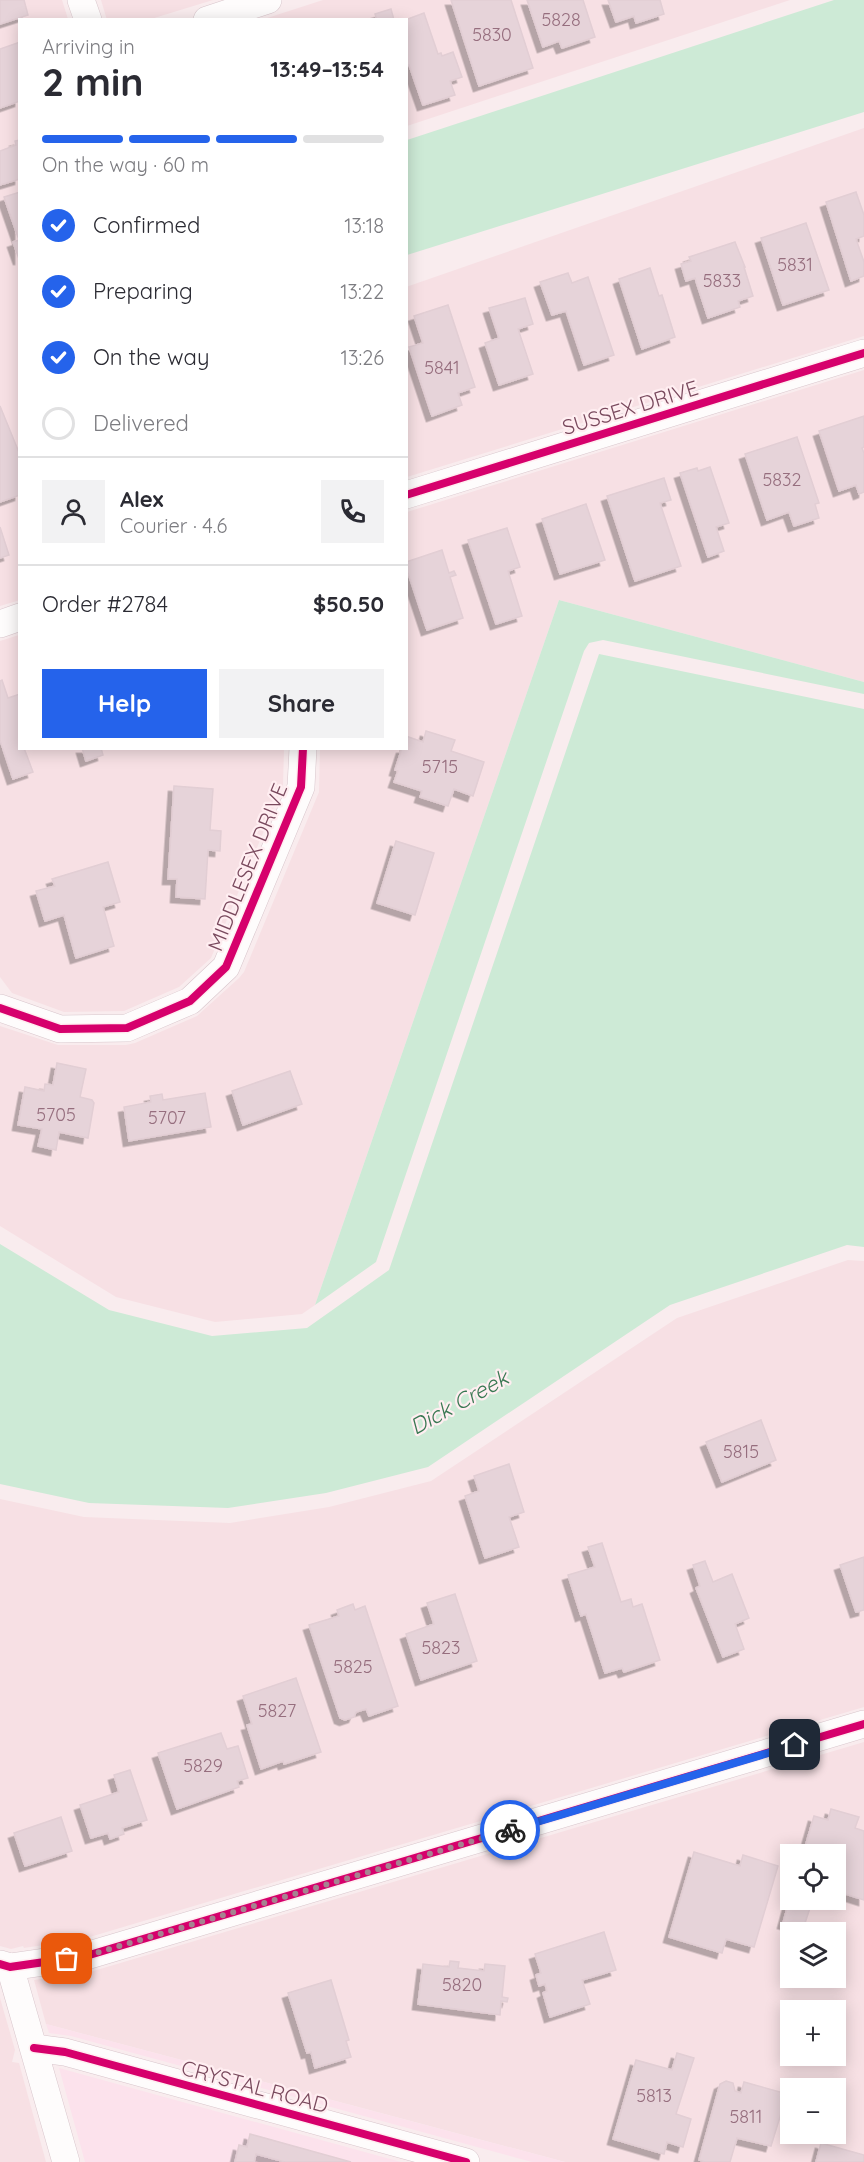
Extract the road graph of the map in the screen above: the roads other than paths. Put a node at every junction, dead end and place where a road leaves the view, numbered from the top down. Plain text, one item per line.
1 (81, 0) edge
2 (268, 0) edge
3 (86, 18) edge
4 (213, 18) edge
5 (864, 353) edge
6 (408, 494) edge
7 (18, 618) edge
8 (0, 624) edge
9 (303, 750) edge
10 (0, 1008) edge
11 (864, 1724) edge
12 (5, 1966) edge
13 (34, 2048) junction
14 (66, 2162) edge
15 (466, 2162) edge

1 - 3 street
2 - 4 street
5 - 6 street, SUSSEX DRIVE
7 - 8 street
9 - 10 street, MIDDLESEX DRIVE
11 - 12 street
12 - 13 street
13 - 14 street
13 - 15 street, CRYSTAL ROAD

